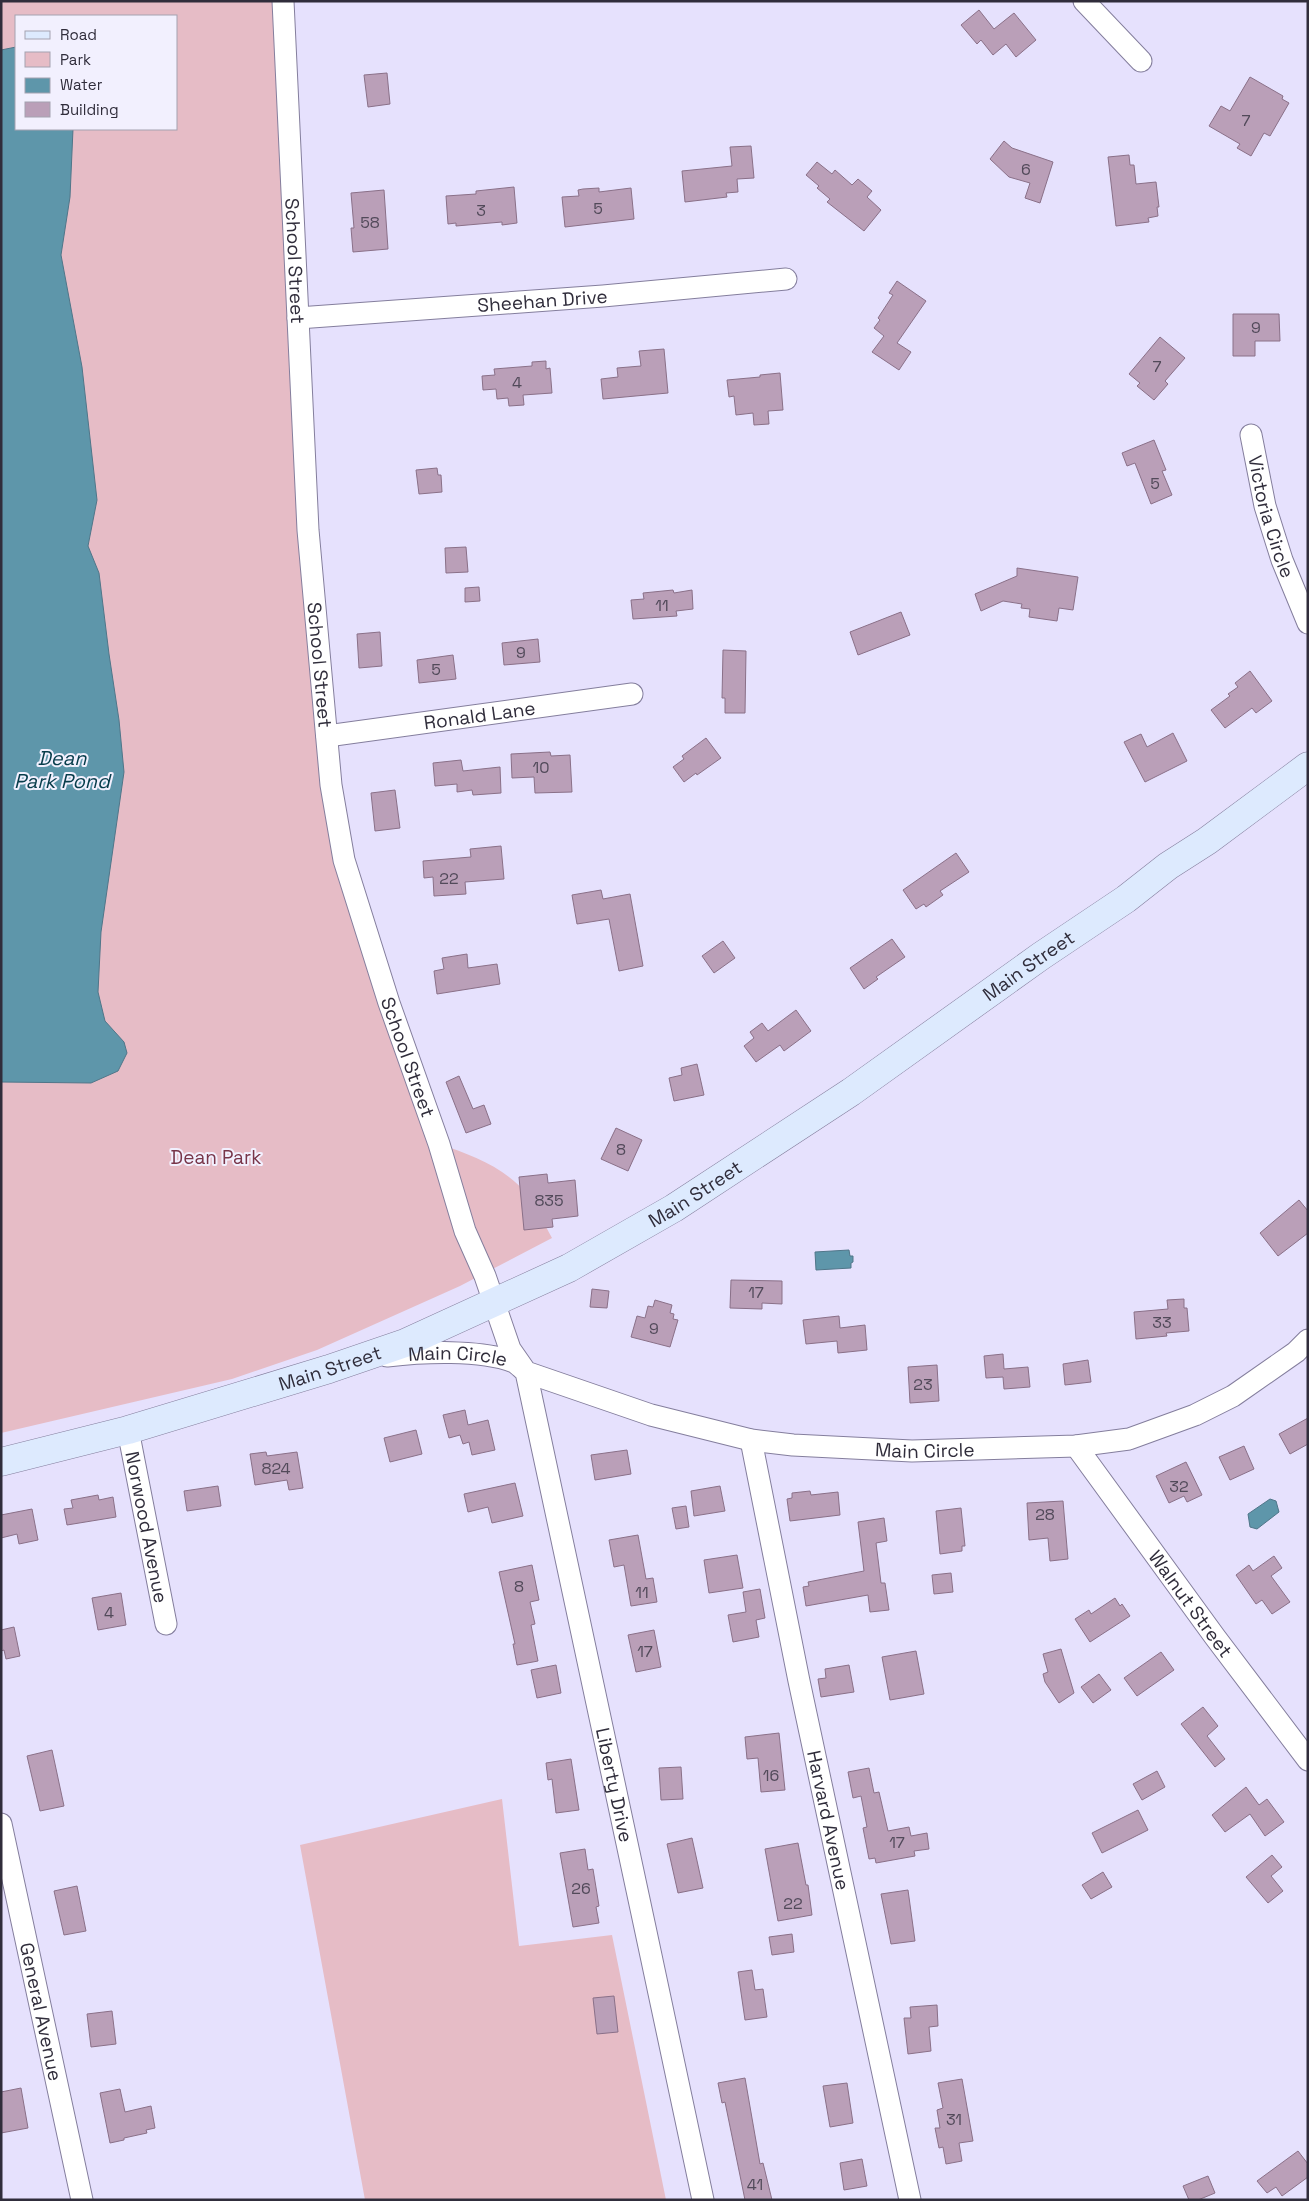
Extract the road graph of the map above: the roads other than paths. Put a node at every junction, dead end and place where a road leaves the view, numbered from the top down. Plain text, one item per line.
1 (283, 1) edge
2 (1084, 1) edge
3 (1141, 61) dead end
4 (786, 279) dead end
5 (298, 318) junction
6 (1251, 435) dead end
7 (1308, 623) edge
8 (632, 694) dead end
9 (327, 736) junction
10 (1308, 766) edge
11 (494, 1302) junction
12 (1308, 1340) edge
13 (358, 1359) junction
14 (526, 1372) junction
15 (128, 1430) junction
16 (751, 1440) junction
17 (1076, 1446) junction
18 (1, 1462) edge
19 (166, 1624) dead end
20 (1308, 1760) edge
21 (1, 1824) edge
22 (7, 1879) edge
23 (82, 2200) edge
24 (703, 2200) edge
25 (910, 2200) edge

1 - 5 street, School Street
2 - 3 street
4 - 5 street, Sheehan Drive
5 - 9 street, School Street
6 - 7 street, Victoria Circle
8 - 9 street, Ronald Lane
9 - 11 street, School Street
10 - 11 main road, Main Street
11 - 13 main road, Main Street
11 - 14 street, Main Circle
12 - 17 street, Main Circle
13 - 14 street, Main Circle
13 - 15 main road, Main Street
14 - 16 street, Main Circle
14 - 24 street, Liberty Drive
15 - 18 main road, Main Street
15 - 19 street, Norwood Avenue
16 - 17 street, Main Circle
16 - 25 street, Harvard Avenue
17 - 20 street, Walnut Street
21 - 22 street, General Avenue
22 - 23 street, General Avenue

